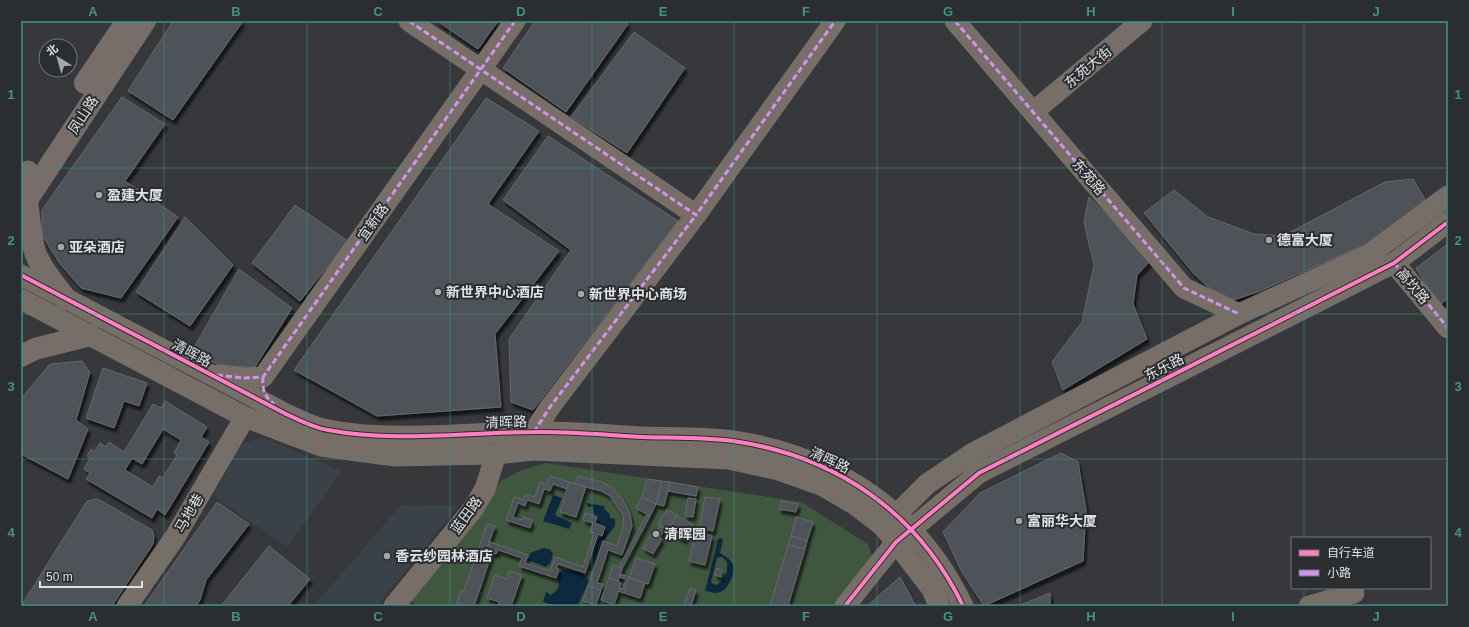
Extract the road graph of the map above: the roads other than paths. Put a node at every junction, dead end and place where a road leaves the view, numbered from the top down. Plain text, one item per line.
1 (127, 21) edge
2 (145, 21) edge
3 (409, 21) edge
4 (514, 21) edge
5 (835, 21) edge
6 (955, 21) edge
7 (1142, 21) edge
8 (481, 70) junction
9 (1033, 112) junction
10 (24, 187) edge
11 (1448, 196) edge
12 (696, 214) junction
13 (1448, 222) edge
14 (1394, 263) junction
15 (21, 276) edge
16 (21, 299) edge
17 (66, 299) junction
18 (1238, 314) junction
19 (1448, 328) edge
20 (90, 335) junction
21 (21, 356) edge
22 (208, 374) junction
23 (263, 377) junction
24 (286, 414) junction
25 (245, 417) junction
26 (534, 432) junction
27 (496, 454) junction
28 (897, 528) junction
29 (1354, 593) dead end
30 (127, 606) edge
31 (394, 606) edge
32 (845, 606) edge
33 (939, 606) edge
34 (963, 606) edge
35 (1309, 606) edge

1 - 10 main road, 凤山路
2 - 10 main road, 凤山路
3 - 8 street
4 - 8 street, 宜新路
5 - 12 street
6 - 9 street, 东苑路
7 - 9 street, 东苑大街
8 - 12 street
8 - 23 street, 宜新路
9 - 18 street, 东苑路
10 - 17 main road
11 - 18 street, 东乐路
12 - 26 street
13 - 14 street, 东乐路
14 - 19 street, 高坎路
14 - 28 street, 东乐路
15 - 17 street, 清晖路
16 - 20 street, 清晖路
17 - 22 street, 清晖路
18 - 28 street, 东乐路
20 - 21 main road
20 - 25 street, 清晖路
22 - 23 street
22 - 24 street, 清晖路
23 - 24 street
24 - 26 street, 清晖路
25 - 27 street, 清晖路
25 - 30 street, 马地巷
26 - 28 street, 清晖路
27 - 28 street, 清晖路
27 - 31 street, 蓝田路
28 - 32 street
28 - 33 street, 清晖路
28 - 34 street, 清晖路
29 - 35 street

